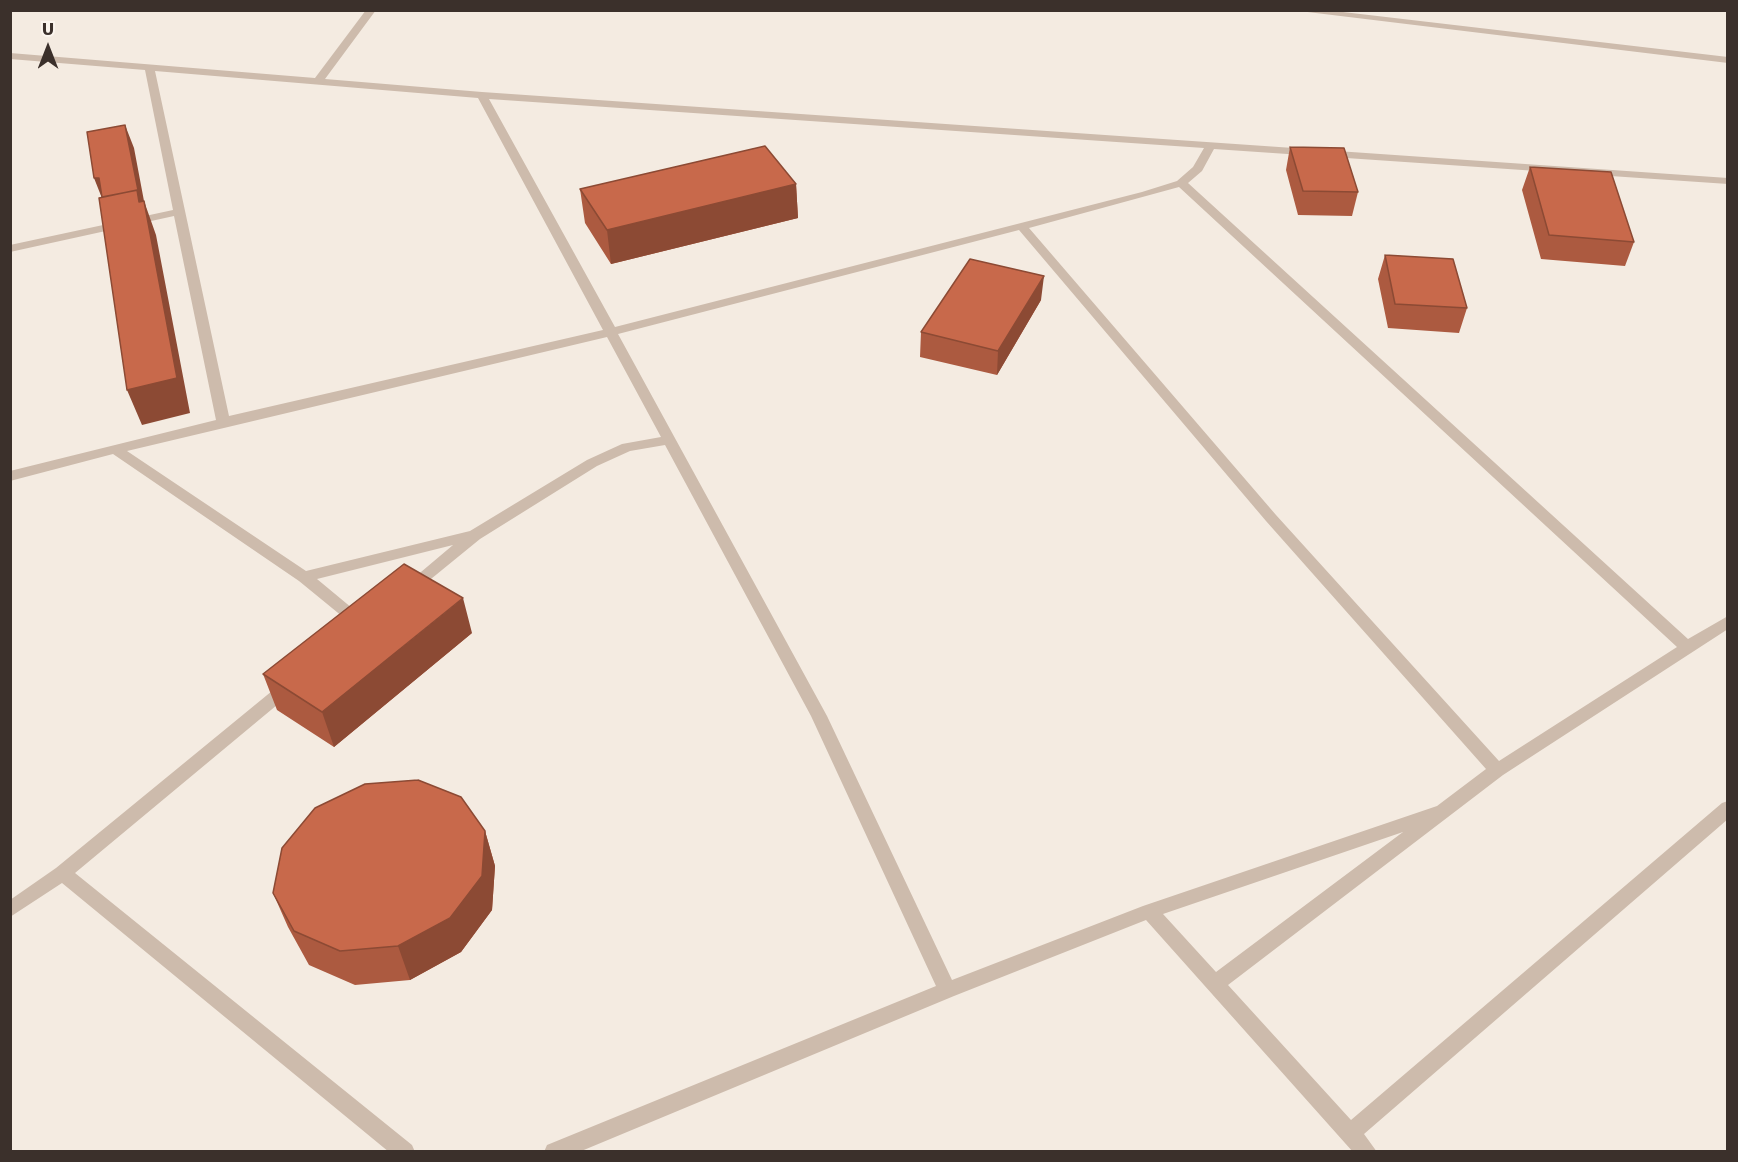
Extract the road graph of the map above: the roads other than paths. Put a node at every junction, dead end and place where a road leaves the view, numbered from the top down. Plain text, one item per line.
1 (371, 10) edge
2 (1296, 10) edge
3 (10, 56) edge
4 (1728, 60) edge
5 (149, 67) junction
6 (318, 81) junction
7 (482, 95) junction
8 (1210, 147) junction
9 (1728, 181) edge
10 (1181, 183) junction
11 (178, 212) junction
12 (1021, 226) junction
13 (10, 249) edge
14 (612, 332) junction
15 (223, 422) junction
16 (667, 440) junction
17 (116, 450) junction
18 (10, 476) edge
19 (475, 535) junction
20 (304, 577) junction
21 (400, 595) edge
22 (1728, 621) edge
23 (364, 626) edge
24 (1688, 648) junction
25 (301, 676) edge
26 (1497, 770) junction
27 (1728, 808) edge
28 (1437, 813) junction
29 (62, 873) junction
30 (10, 910) edge
31 (1149, 911) junction
32 (1216, 983) junction
33 (947, 990) junction
34 (1351, 1133) junction
35 (405, 1152) edge
36 (554, 1152) edge
37 (1367, 1152) edge

1 - 6 lane
2 - 4 lane
3 - 5 lane
5 - 6 lane
5 - 11 lane
6 - 7 lane
7 - 8 lane
7 - 14 lane
8 - 9 lane
8 - 10 lane
10 - 12 lane
10 - 24 lane
11 - 13 lane
11 - 15 lane
12 - 14 lane
12 - 26 lane
14 - 15 lane
14 - 16 lane
15 - 17 lane
16 - 19 lane
16 - 33 lane
17 - 18 lane
17 - 20 lane
19 - 20 lane
19 - 21 lane
20 - 23 lane
22 - 24 lane
24 - 26 lane
25 - 29 lane
26 - 28 lane
27 - 34 lane
28 - 31 lane
28 - 32 lane
29 - 30 lane
29 - 35 lane
31 - 32 lane
31 - 33 lane
32 - 34 lane
33 - 36 lane
34 - 37 lane

